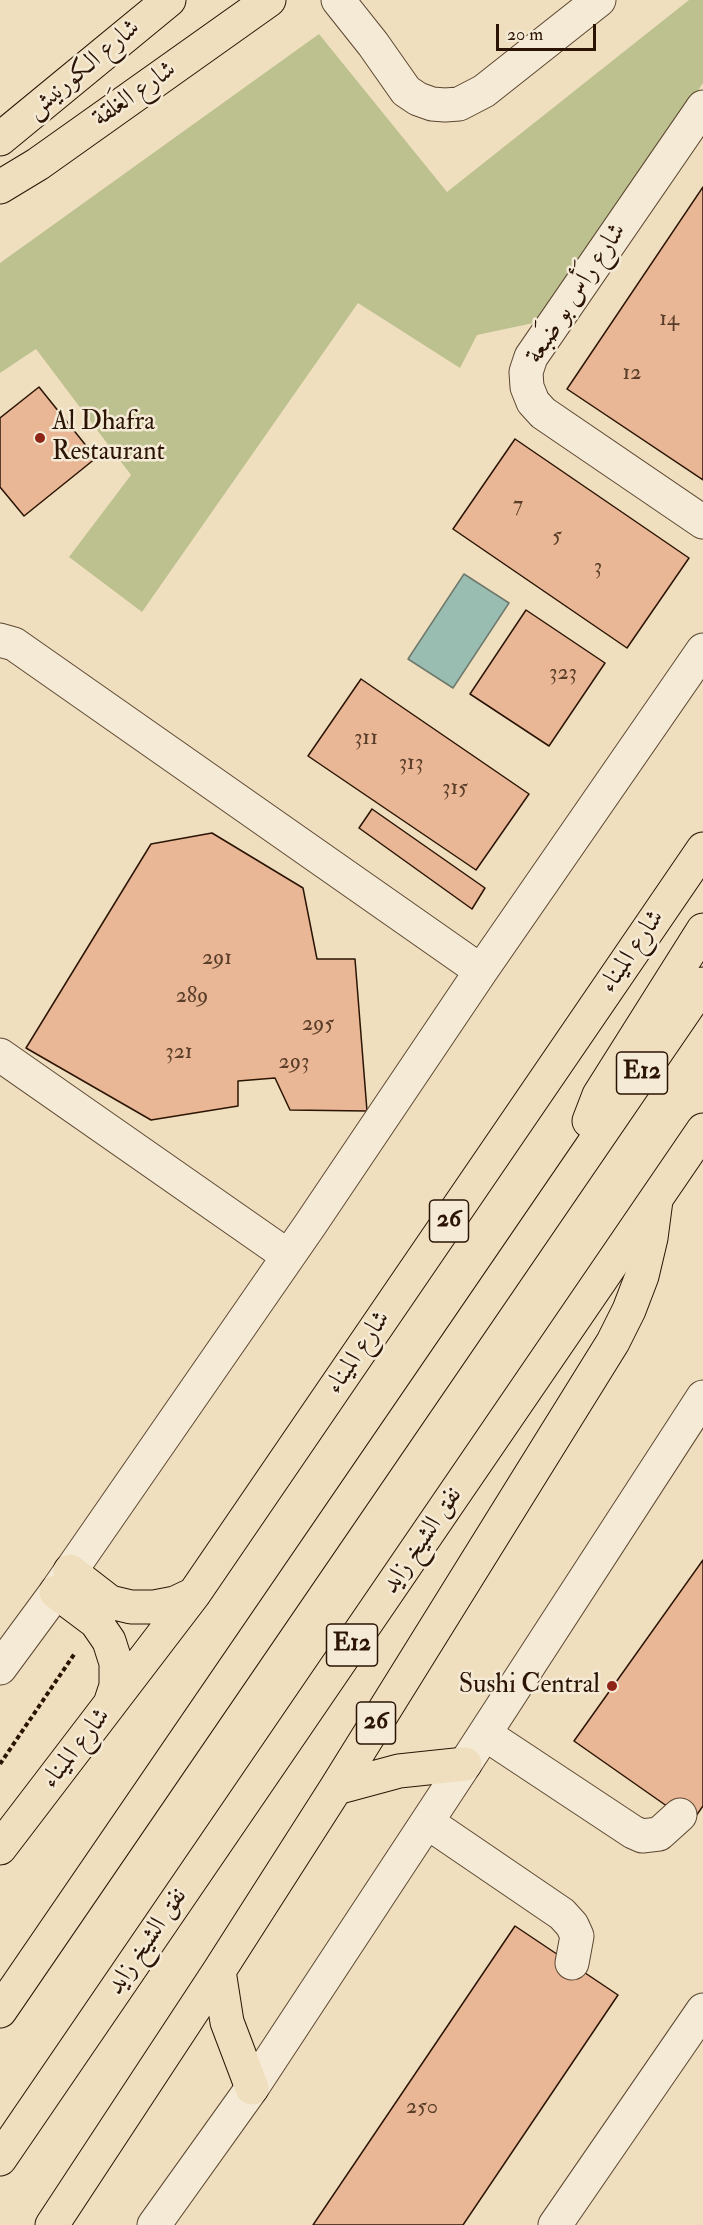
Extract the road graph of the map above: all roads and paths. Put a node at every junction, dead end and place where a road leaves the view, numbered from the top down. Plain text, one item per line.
1 (169, 0) edge
2 (269, 0) edge
3 (338, 0) edge
4 (599, 0) edge
5 (703, 107) edge
6 (0, 139) edge
7 (0, 187) edge
8 (703, 522) edge
9 (0, 640) edge
10 (703, 650) edge
11 (703, 849) edge
12 (703, 930) edge
13 (481, 971) junction
14 (703, 984) edge
15 (0, 1055) edge
16 (703, 1130) edge
17 (580, 1161) junction
18 (656, 1200) junction
19 (288, 1256) junction
20 (703, 1397) edge
21 (63, 1581) junction
22 (194, 1594) junction
23 (96, 1622) junction
24 (0, 1668) edge
25 (108, 1708) junction
26 (485, 1734) junction
27 (0, 1764) edge
28 (465, 1764) junction
29 (336, 1788) junction
30 (680, 1815) dead end
31 (427, 1822) junction
32 (0, 1848) edge
33 (572, 1963) dead end
34 (219, 1971) junction
35 (703, 2010) edge
36 (0, 2011) edge
37 (252, 2088) junction
38 (0, 2159) edge
39 (52, 2225) edge
40 (153, 2225) edge
41 (555, 2225) edge

1 - 6 main road, شارع الكورنيش
2 - 7 main road, شارع الغَلقة
3 - 4 street
5 - 8 street, شارع رَأس بو ضَبعة
9 - 13 street
10 - 13 street
11 - 22 main road, شارع الميناء / 26
12 - 17 main road
13 - 19 street
14 - 17 main road, E12
15 - 19 street
16 - 18 main road, نفق الشيخ زايد / E12
17 - 36 main road, E12
18 - 29 main road, 26
18 - 38 main road, نفق الشيخ زايد / E12
19 - 21 street
20 - 26 street
21 - 22 main road
21 - 23 main road
21 - 24 street
22 - 25 main road, شارع الميناء / 26
23 - 25 main road
23 - 27 path
25 - 32 main road, شارع الميناء / 26
26 - 28 street
26 - 30 street
28 - 29 main road
28 - 31 street
29 - 34 main road, 26
31 - 33 street
31 - 37 street
34 - 37 main road
34 - 39 main road, 26
35 - 41 street
37 - 40 street

